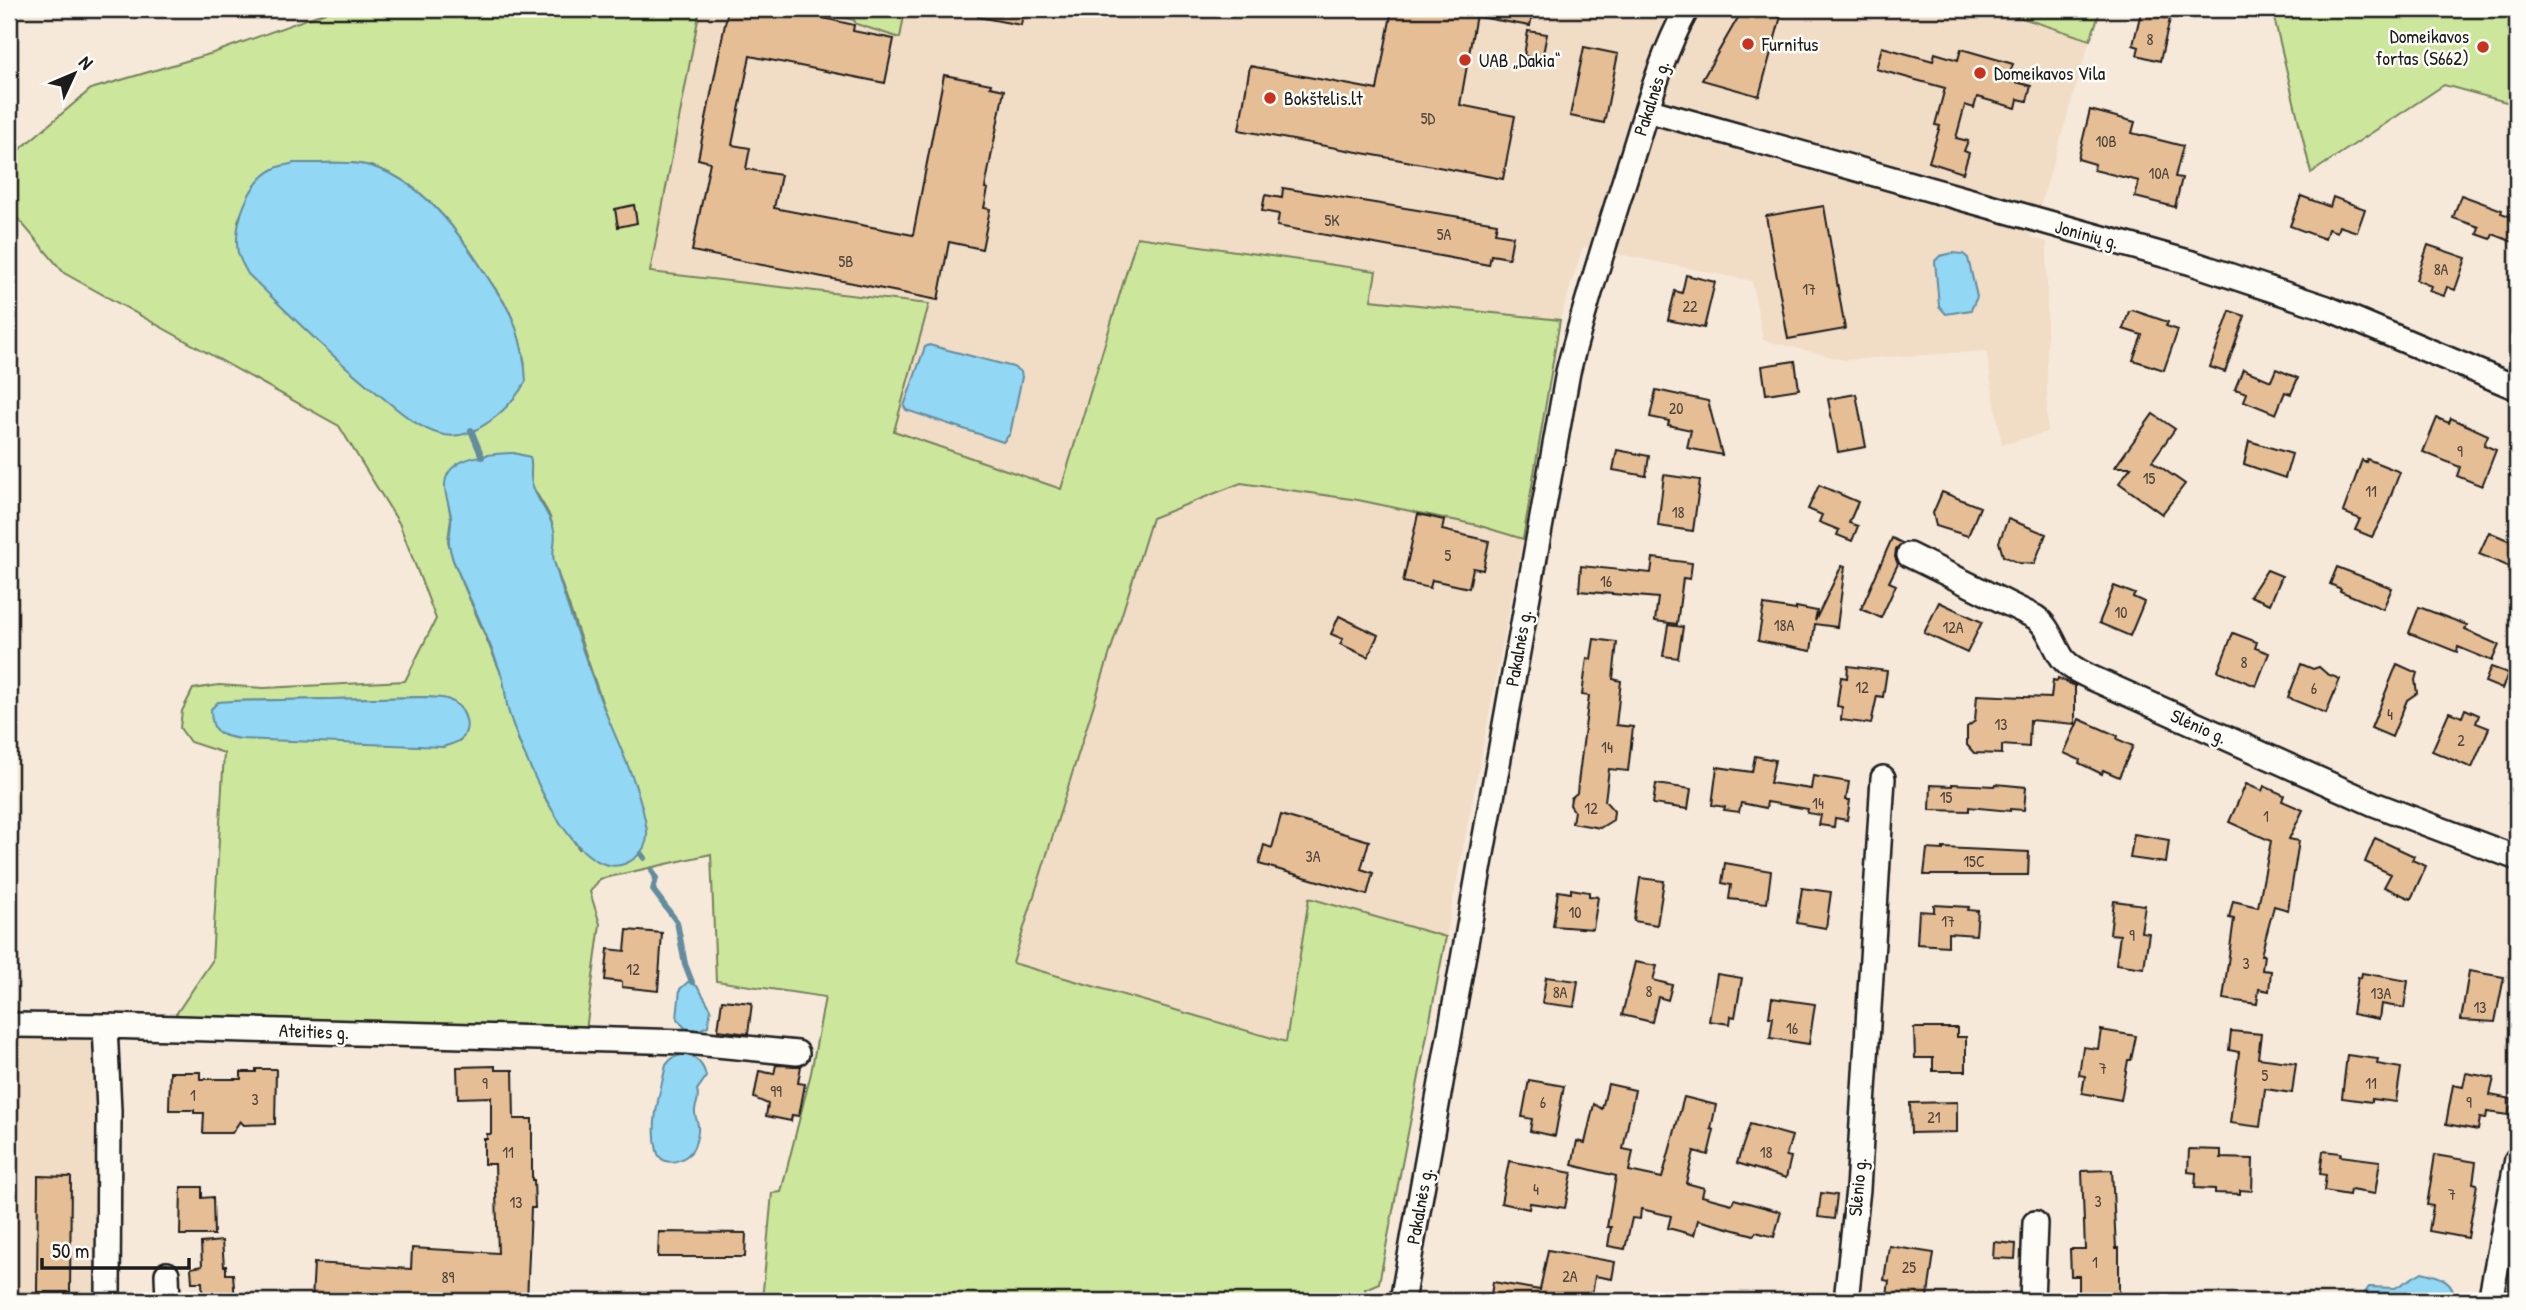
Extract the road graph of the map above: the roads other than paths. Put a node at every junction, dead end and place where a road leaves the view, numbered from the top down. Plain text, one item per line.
1 (1687, 9) edge
2 (1647, 110) junction
3 (2517, 388) edge
4 (1909, 555) dead end
5 (1882, 779) dead end
6 (2517, 858) edge
7 (9, 1025) edge
8 (105, 1026) junction
9 (797, 1053) dead end
10 (2517, 1159) edge
11 (2035, 1223) dead end
12 (167, 1274) dead end
13 (108, 1301) edge
14 (168, 1301) edge
15 (1402, 1301) edge
16 (1846, 1301) edge
17 (2032, 1301) edge
18 (2490, 1301) edge

1 - 2 street, Pakalnės g.
2 - 3 street, Joninių g.
2 - 15 street, Pakalnės g.
4 - 6 street, Slėnio g.
5 - 16 street, Slėnio g.
7 - 8 street, Ateities g.
8 - 9 street, Ateities g.
8 - 13 street
10 - 18 street
11 - 17 street
12 - 14 street

